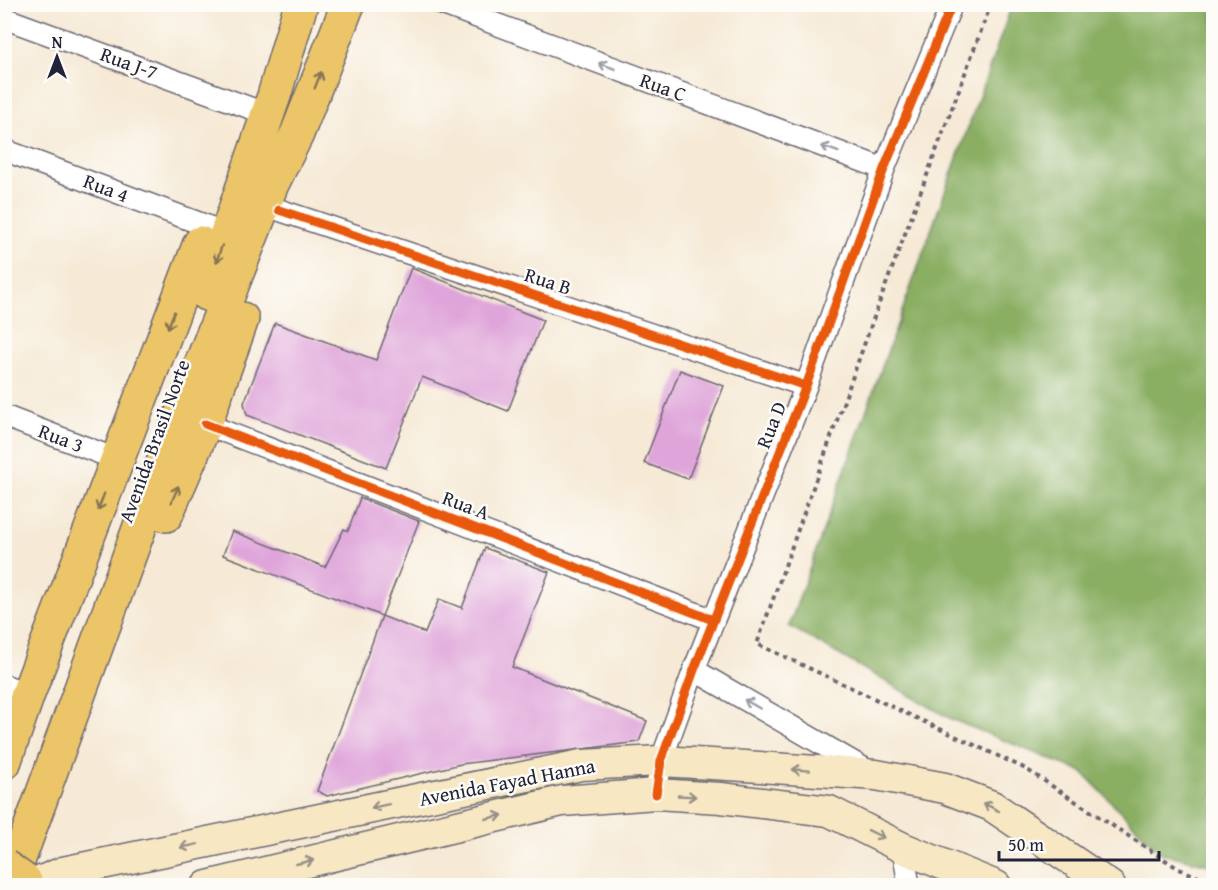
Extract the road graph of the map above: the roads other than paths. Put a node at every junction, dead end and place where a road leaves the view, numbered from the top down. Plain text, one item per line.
1 (301, 4) edge
2 (348, 4) edge
3 (442, 4) edge
4 (952, 4) edge
5 (4, 18) edge
6 (290, 39) junction
7 (253, 109) junction
8 (297, 134) junction
9 (4, 150) edge
10 (884, 169) junction
11 (279, 210) junction
12 (207, 226) junction
13 (806, 386) junction
14 (4, 416) edge
15 (205, 424) junction
16 (118, 460) junction
17 (713, 620) junction
18 (694, 670) junction
19 (16, 689) edge
20 (661, 761) junction
21 (4, 763) edge
22 (876, 775) junction
23 (656, 794) junction
24 (4, 839) edge
25 (903, 848) junction
26 (19, 881) edge
27 (207, 885) edge
28 (909, 885) edge
29 (996, 885) edge
30 (1110, 885) edge

1 - 6 main road, Avenida Brasil Norte
8 -> 2 main road, Avenida Brasil Norte
10 -> 3 street, Rua C
4 - 10 street, Rua D
5 - 7 street, Rua J-7
6 - 7 main road, Avenida Brasil Norte
6 -> 24 main road, Avenida Brasil Norte
7 - 12 main road, Avenida Brasil Norte
8 - 11 main road, Avenida Brasil Norte
8 - 26 main road, Avenida Brasil Norte
9 - 12 street, Rua 4
10 - 13 street, Rua D
11 - 13 street, Rua B
11 - 15 main road, Avenida Brasil Norte
12 -> 16 main road, Avenida Brasil Norte
13 - 17 street, Rua D
14 - 16 street, Rua 3
15 - 17 street, Rua A
26 -> 15 main road, Avenida Brasil Norte
16 -> 19 main road, Avenida Brasil Norte
17 - 18 street, Rua D
18 - 20 street, Rua D
22 -> 18 street
19 - 21 main road, Avenida Brasil Norte
22 -> 20 main road, Avenida Fayad Hanna
20 - 23 street, Rua D
20 -> 26 main road, Avenida Fayad Hanna
30 -> 22 main road, Avenida Fayad Hanna
23 -> 25 main road, Avenida Fayad Hanna
27 -> 23 main road, Avenida Fayad Hanna
25 - 28 street
25 - 29 main road, Avenida Fayad Hanna

